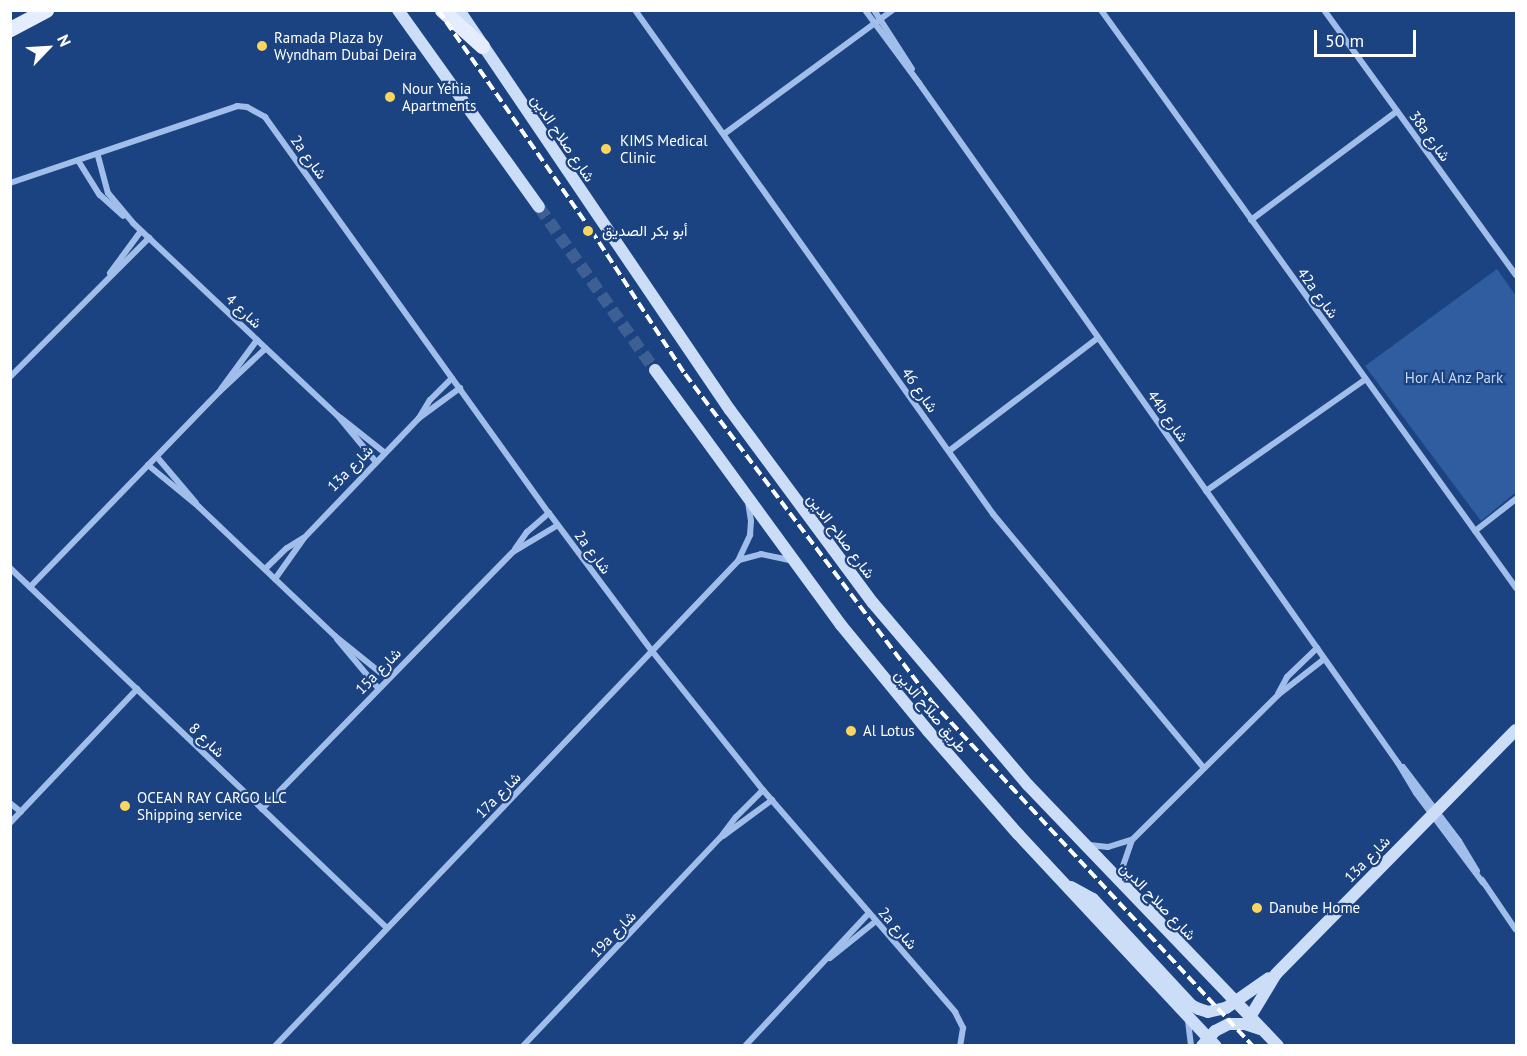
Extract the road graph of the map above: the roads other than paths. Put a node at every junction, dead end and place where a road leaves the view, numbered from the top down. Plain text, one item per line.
1 (45, 10) edge
2 (398, 10) edge
3 (441, 10) edge
4 (459, 10) edge
5 (635, 10) edge
6 (865, 10) edge
7 (874, 10) edge
8 (893, 10) edge
9 (1101, 10) edge
10 (1324, 10) edge
11 (881, 19) junction
12 (874, 24) junction
13 (10, 29) edge
14 (482, 46) junction
15 (919, 83) junction
16 (1397, 111) junction
17 (724, 134) junction
18 (98, 156) junction
19 (79, 162) junction
20 (10, 183) edge
21 (539, 207) tunnel mouth
22 (1251, 220) junction
23 (133, 223) junction
24 (141, 231) junction
25 (149, 238) junction
26 (1516, 272) edge
27 (108, 277) junction
28 (1098, 338) junction
29 (257, 340) junction
30 (266, 348) junction
31 (655, 370) tunnel mouth
32 (10, 377) edge
33 (452, 378) junction
34 (1366, 379) junction
35 (460, 388) junction
36 (219, 392) junction
37 (338, 416) junction
38 (418, 418) junction
39 (949, 451) junction
40 (386, 453) junction
41 (157, 457) junction
42 (376, 462) junction
43 (148, 465) junction
44 (1206, 491) junction
45 (744, 494) junction
46 (1516, 499) edge
47 (198, 506) junction
48 (549, 513) junction
49 (558, 525) junction
50 (1475, 531) junction
51 (304, 538) junction
52 (513, 552) junction
53 (738, 561) junction
54 (795, 563) junction
55 (10, 568) edge
56 (265, 569) junction
57 (275, 579) junction
58 (30, 587) junction
59 (1516, 588) edge
60 (336, 636) junction
61 (1317, 648) junction
62 (652, 651) junction
63 (1324, 658) junction
64 (387, 678) junction
65 (378, 688) junction
66 (137, 689) junction
67 (1278, 695) junction
68 (1516, 730) edge
69 (1204, 768) junction
70 (763, 790) junction
71 (772, 800) junction
72 (10, 804) edge
73 (262, 809) junction
74 (21, 812) junction
75 (1434, 813) junction
76 (11, 822) edge
77 (720, 838) junction
78 (1132, 840) junction
79 (1083, 844) junction
80 (1065, 884) junction
81 (1129, 893) junction
82 (869, 913) junction
83 (876, 921) junction
84 (387, 928) junction
85 (1516, 930) edge
86 (827, 960) junction
87 (1276, 974) junction
88 (1234, 1002) junction
89 (1183, 1013) junction
90 (1250, 1017) junction
91 (1261, 1029) junction
92 (1208, 1043) edge
93 (276, 1045) edge
94 (523, 1046) edge
95 (745, 1046) edge
96 (960, 1046) edge
97 (1191, 1046) edge
98 (1278, 1046) edge

1 - 13 main road
2 - 21 main road
3 - 14 main road
4 - 14 main road, شارع صلاح الدين
5 - 17 street, شارع 46
6 - 12 street
7 - 11 street
8 - 11 street
9 - 22 street, 42a شارع
10 - 16 street, 38a شارع
11 - 12 street
11 - 15 street
12 - 15 street
12 - 17 street
14 - 79 main road, شارع صلاح الدين
15 - 28 street, 44b شارع
16 - 22 street
16 - 26 street, 38a شارع
17 - 39 street, شارع 46
18 - 19 street
18 - 23 street, شارع 4
18 - 33 street, 2a شارع
19 - 20 street
19 - 23 street, شارع 4
22 - 34 street, 42a شارع
23 - 24 street, شارع 4
24 - 25 street, شارع 4
24 - 27 street
25 - 27 street
25 - 29 street, شارع 4
27 - 32 street
28 - 39 street
28 - 44 street, 44b شارع
29 - 30 street, شارع 4
29 - 36 street
30 - 36 street
30 - 37 street, شارع 4
31 - 45 main road, طريق صلاح الدين
33 - 35 street, 2a شارع
33 - 38 street, 13a شارع
34 - 44 street
34 - 50 street, 42a شارع
35 - 38 street, 13a شارع
35 - 48 street, 2a شارع
36 - 41 street
37 - 40 street, شارع 4
37 - 42 street, شارع 4
38 - 40 street, 13a شارع
39 - 69 street, شارع 46
40 - 42 street, 13a شارع
41 - 43 street
41 - 47 street
42 - 51 street, 13a شارع
43 - 47 street
43 - 58 street
44 - 61 street, 44b شارع
45 - 53 street, 17a شارع
45 - 54 main road, طريق صلاح الدين
46 - 50 street
47 - 56 street
48 - 49 street, 2a شارع
48 - 52 street, 15a شارع
49 - 52 street, 15a شارع
49 - 62 street, 2a شارع
50 - 59 street, 42a شارع
51 - 56 street, 13a شارع
51 - 57 street, 13a شارع
52 - 64 street, 15a شارع
53 - 54 street
53 - 62 street, 17a شارع
54 - 80 main road, طريق صلاح الدين
55 - 58 street, شارع 8
56 - 57 street
57 - 60 street
58 - 66 street, شارع 8
60 - 64 street
60 - 65 street
61 - 63 street, 44b شارع
61 - 67 street
62 - 70 street, 2a شارع
62 - 84 street, 17a شارع
63 - 67 street
63 - 75 street, 44b شارع
64 - 65 street, 15a شارع
65 - 73 street, 15a شارع
66 - 73 street, شارع 8
66 - 74 street
67 - 69 street
68 - 75 main road, 13a شارع
69 - 78 street
70 - 71 street, 2a شارع
70 - 77 street, 19a شارع
71 - 77 street, 19a شارع
71 - 82 street, 2a شارع
72 - 74 street
73 - 84 street, شارع 8
74 - 76 street
75 - 85 street, 44b شارع
75 - 87 main road, 13a شارع
77 - 94 street, 19a شارع
78 - 79 street
78 - 81 street
79 - 81 main road, شارع صلاح الدين
80 - 88 main road
80 - 89 main road, طريق صلاح الدين
81 - 88 main road, شارع صلاح الدين
82 - 83 street, 2a شارع
82 - 86 street
83 - 86 street
83 - 96 street, 2a شارع
84 - 93 street, 17a شارع
86 - 95 street
87 - 88 main road
87 - 90 main road, 13a شارع
88 - 90 main road, شارع صلاح الدين
89 - 92 main road, طريق صلاح الدين
89 - 97 street
90 - 91 main road, شارع صلاح الدين
91 - 92 main road
91 - 98 main road

